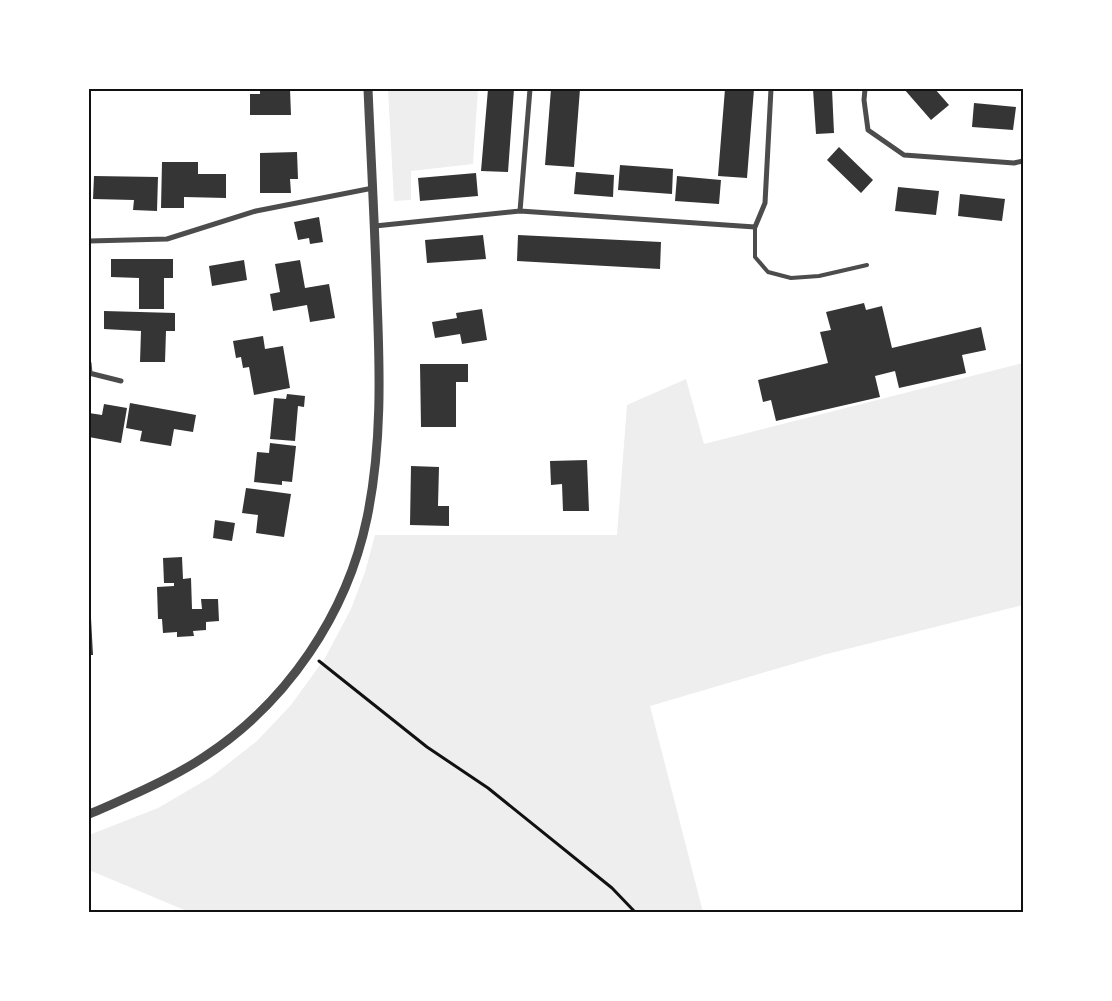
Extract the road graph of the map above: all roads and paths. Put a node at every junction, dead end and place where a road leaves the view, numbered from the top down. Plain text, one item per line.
1 (368, 89) edge
2 (530, 89) edge
3 (771, 89) edge
4 (865, 89) edge
5 (1023, 161) edge
6 (373, 188) junction
7 (520, 211) junction
8 (375, 226) junction
9 (755, 227) junction
10 (89, 241) edge
11 (866, 265) dead end
12 (89, 363) edge
13 (90, 373) edge
14 (121, 381) dead end
15 (309, 653) junction
16 (89, 814) edge
17 (636, 912) edge

1 - 6 street
2 - 7 street
3 - 9 street
4 - 5 street
6 - 8 street
6 - 10 street
7 - 8 street
7 - 9 street
8 - 15 street
9 - 11 lane
12 - 13 street
13 - 14 street
15 - 16 street
15 - 17 path

